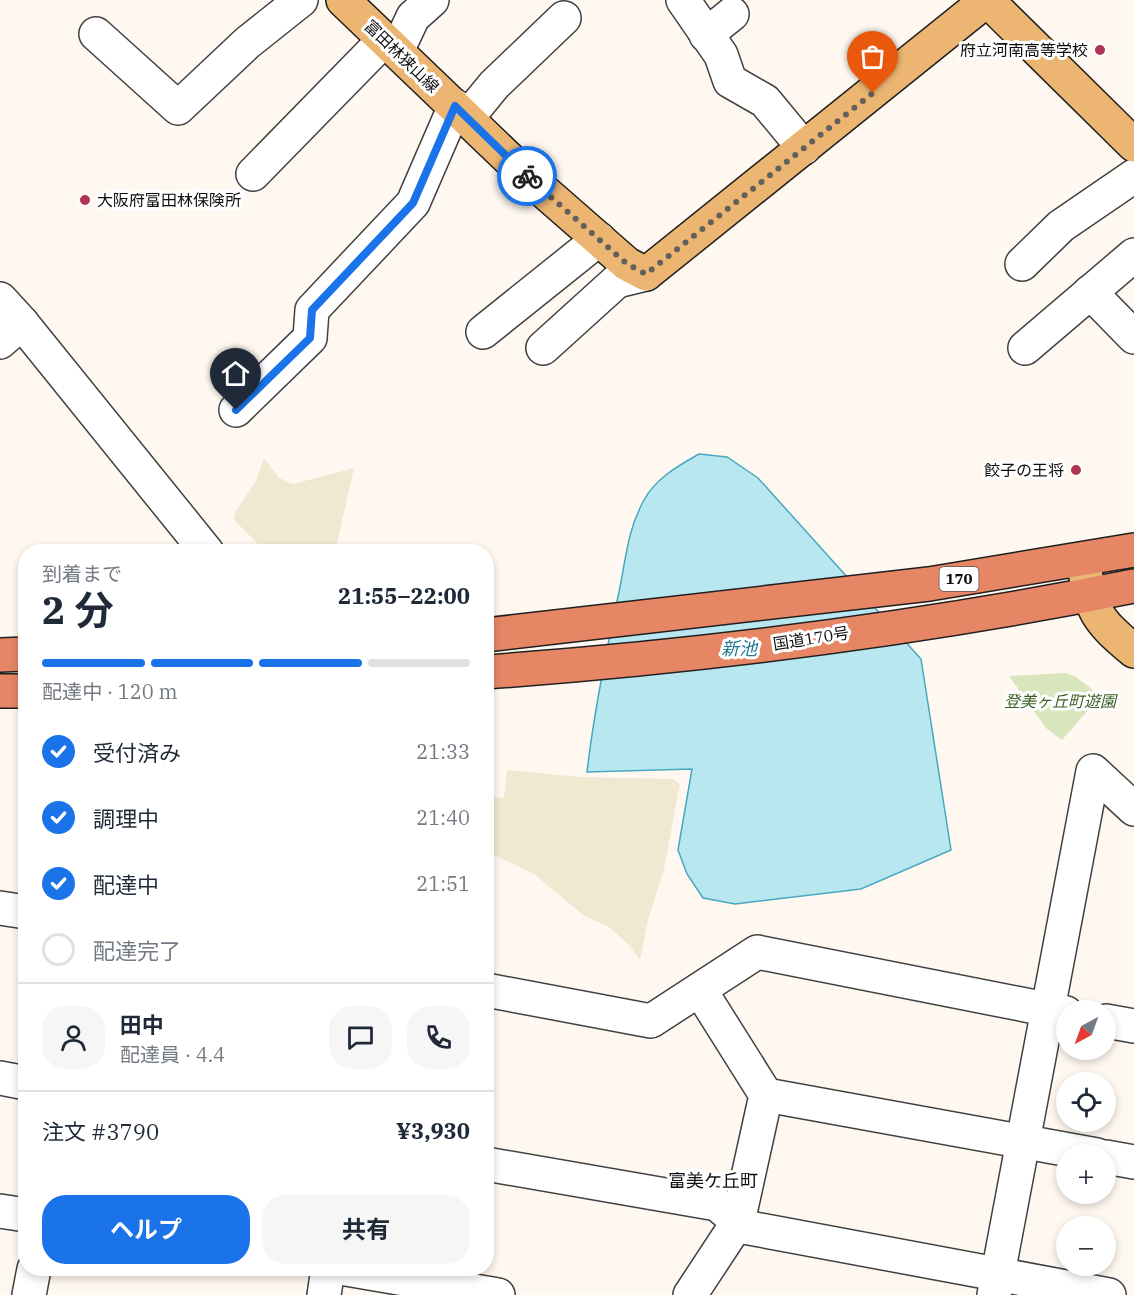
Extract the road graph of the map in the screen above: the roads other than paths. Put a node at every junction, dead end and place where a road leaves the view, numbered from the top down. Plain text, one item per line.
1 (301, 0) edge
2 (343, 0) edge
3 (432, 0) edge
4 (683, 0) edge
5 (987, 0) edge
6 (732, 15) dead end
7 (564, 18) dead end
8 (96, 33) dead end
9 (706, 35) junction
10 (391, 45) junction
11 (461, 112) junction
12 (1134, 144) edge
13 (804, 148) junction
14 (253, 174) dead end
15 (1134, 176) edge
16 (599, 239) junction
17 (1134, 255) edge
18 (1022, 264) dead end
19 (646, 274) junction
20 (1090, 292) junction
21 (0, 299) edge
22 (11, 332) edge
23 (483, 333) dead end
24 (1134, 337) edge
25 (543, 348) dead end
26 (1025, 348) dead end
27 (236, 410) dead end
28 (200, 544) edge
29 (1134, 550) edge
30 (1083, 559) junction
31 (1134, 586) edge
32 (1089, 595) junction
33 (494, 634) edge
34 (1134, 651) edge
35 (18, 654) edge
36 (0, 655) edge
37 (494, 671) edge
38 (0, 691) edge
39 (18, 691) edge
40 (1134, 808) edge
41 (0, 908) edge
42 (18, 911) edge
43 (700, 990) junction
44 (494, 992) edge
45 (1059, 1000) edge
46 (1056, 1011) edge
47 (1056, 1015) edge
48 (1116, 1023) edge
49 (1134, 1026) edge
50 (0, 1078) edge
51 (18, 1081) edge
52 (766, 1095) junction
53 (1023, 1142) junction
54 (1056, 1148) edge
55 (1116, 1159) edge
56 (1134, 1162) edge
57 (494, 1165) edge
58 (0, 1211) edge
59 (18, 1214) edge
60 (738, 1222) junction
61 (327, 1276) edge
62 (387, 1276) edge
63 (996, 1285) edge
64 (324, 1295) edge
65 (498, 1295) edge
66 (690, 1295) edge
67 (1109, 1295) edge

1 - 8 street
2 - 10 main road, 富田林狭山線
3 - 10 street
4 - 9 street
5 - 12 main road
5 - 13 main road
6 - 9 street
7 - 11 street
9 - 13 street
10 - 11 main road, 富田林狭山線
10 - 14 street
11 - 16 main road, 富田林狭山線
11 - 27 street
13 - 19 main road
15 - 18 street
16 - 19 main road, 富田林狭山線
16 - 23 street
17 - 20 street
19 - 25 street
20 - 24 street
20 - 26 street
21 - 22 street
22 - 28 street
29 - 30 highway, 170
30 - 32 main road
30 - 33 highway, 170
31 - 32 highway, 国道170号 / 170
32 - 34 main road
32 - 37 highway, 国道170号 / 170
35 - 36 highway
38 - 39 highway
40 - 45 street
41 - 42 street
43 - 44 street
43 - 46 street
43 - 52 street
47 - 53 street
48 - 49 street
50 - 51 street
52 - 53 street
52 - 60 street
53 - 54 street
53 - 63 street
55 - 56 street
57 - 60 street
58 - 59 street
60 - 63 street
60 - 66 street
61 - 64 street
62 - 65 street
63 - 67 street

